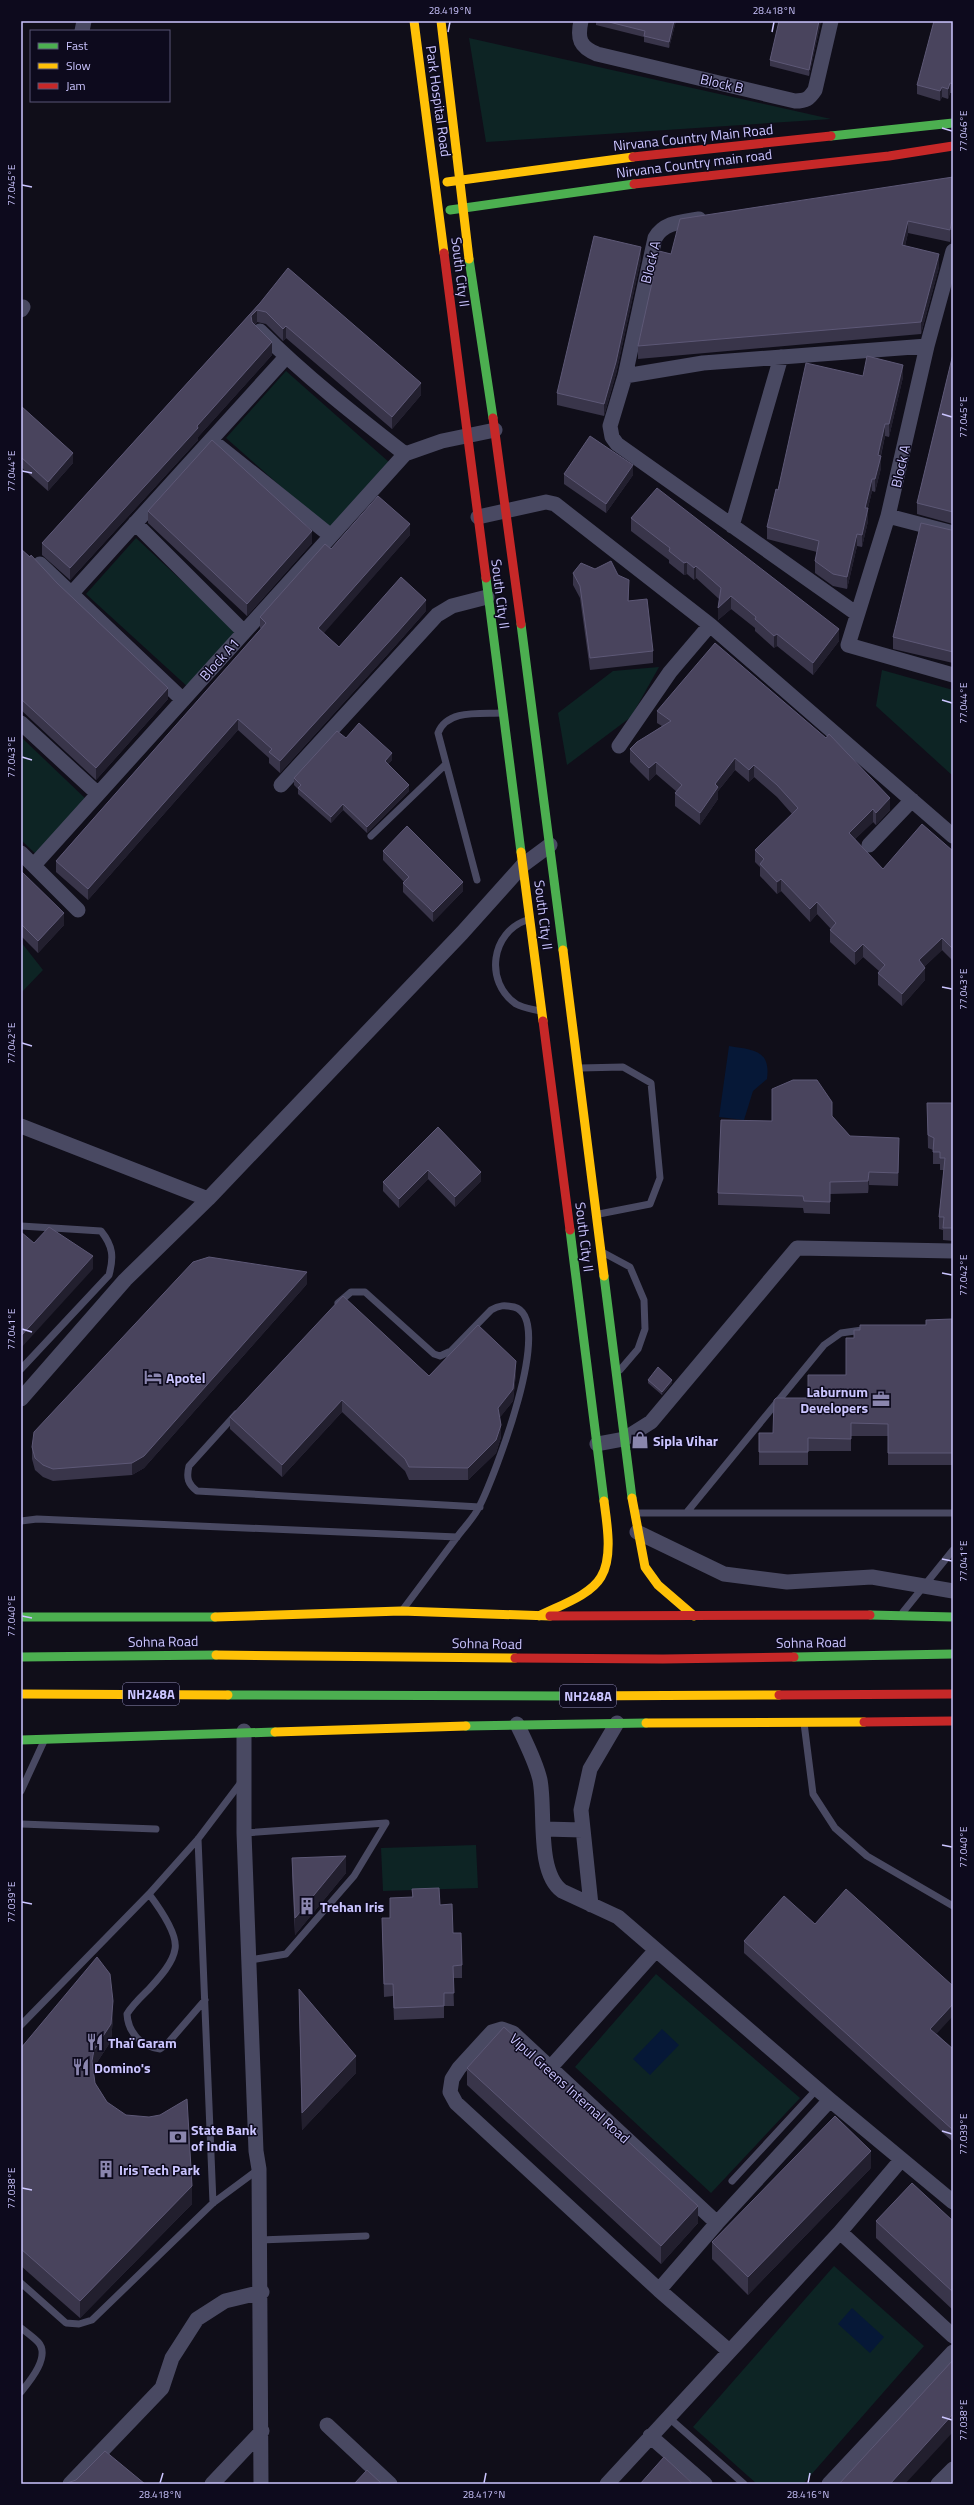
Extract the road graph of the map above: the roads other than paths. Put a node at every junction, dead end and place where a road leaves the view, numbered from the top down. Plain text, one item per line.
1 (414, 21) edge
2 (441, 21) edge
3 (581, 21) edge
4 (831, 21) edge
5 (953, 123) edge
6 (953, 146) edge
7 (461, 180) junction
8 (436, 184) junction
9 (463, 208) junction
10 (439, 212) junction
11 (717, 216) edge
12 (953, 254) edge
13 (260, 331) edge
14 (928, 346) junction
15 (286, 357) junction
16 (781, 357) junction
17 (625, 376) junction
18 (495, 430) junction
19 (468, 435) junction
20 (211, 440) junction
21 (405, 454) junction
22 (506, 511) junction
23 (888, 516) junction
24 (478, 517) junction
25 (135, 523) junction
26 (732, 526) junction
27 (953, 533) edge
28 (331, 536) junction
29 (40, 564) edge
30 (72, 593) junction
31 (487, 597) junction
32 (857, 614) junction
33 (710, 625) junction
34 (244, 632) junction
35 (953, 675) edge
36 (183, 700) junction
37 (502, 713) junction
38 (21, 723) edge
39 (619, 746) dead end
40 (446, 764) junction
41 (281, 785) dead end
42 (98, 794) junction
43 (912, 800) junction
44 (371, 836) dead end
45 (953, 836) edge
46 (550, 845) junction
47 (869, 845) dead end
48 (21, 853) edge
49 (34, 865) junction
50 (523, 865) junction
51 (477, 880) dead end
52 (78, 910) dead end
53 (530, 920) junction
54 (542, 1011) junction
55 (578, 1068) junction
56 (21, 1126) edge
57 (208, 1199) junction
58 (596, 1215) junction
59 (21, 1226) edge
60 (600, 1251) junction
61 (953, 1251) edge
62 (334, 1307) edge
63 (881, 1329) edge
64 (21, 1369) edge
65 (616, 1376) junction
66 (21, 1399) edge
67 (242, 1408) edge
68 (624, 1439) junction
69 (597, 1444) junction
70 (480, 1507) junction
71 (687, 1512) junction
72 (634, 1513) junction
73 (953, 1513) edge
74 (21, 1521) edge
75 (637, 1532) junction
76 (457, 1537) junction
77 (953, 1550) edge
78 (924, 1586) junction
79 (953, 1591) edge
80 (401, 1611) junction
81 (900, 1615) junction
82 (539, 1616) junction
83 (694, 1616) junction
84 (21, 1617) edge
85 (953, 1618) edge
86 (953, 1654) edge
87 (21, 1657) edge
88 (21, 1694) edge
89 (953, 1694) edge
90 (803, 1721) junction
91 (953, 1721) edge
92 (617, 1723) junction
93 (517, 1724) junction
94 (244, 1731) junction
95 (45, 1739) junction
96 (21, 1741) edge
97 (243, 1779) junction
98 (21, 1791) edge
99 (21, 1824) edge
100 (156, 1829) dead end
101 (544, 1829) junction
102 (583, 1830) junction
103 (244, 1833) junction
104 (198, 1839) junction
105 (149, 1894) junction
106 (591, 1905) junction
107 (953, 1906) edge
108 (656, 1950) junction
109 (250, 1960) junction
110 (205, 2000) junction
111 (21, 2025) edge
112 (550, 2068) junction
113 (817, 2089) junction
114 (830, 2100) junction
115 (901, 2160) junction
116 (259, 2169) junction
117 (732, 2181) dead end
118 (953, 2202) edge
119 (213, 2203) junction
120 (717, 2223) junction
121 (840, 2232) junction
122 (366, 2236) dead end
123 (260, 2240) junction
124 (21, 2283) edge
125 (659, 2290) junction
126 (262, 2292) junction
127 (21, 2328) edge
128 (953, 2336) edge
129 (729, 2351) junction
130 (953, 2352) edge
131 (21, 2392) edge
132 (668, 2417) junction
133 (327, 2425) dead end
134 (262, 2431) junction
135 (650, 2436) junction
136 (953, 2469) edge
137 (70, 2484) edge
138 (212, 2484) edge
139 (261, 2484) edge
140 (390, 2484) edge
141 (607, 2484) edge
142 (705, 2484) edge
143 (744, 2484) edge
144 (829, 2484) edge
145 (938, 2484) edge

1 - 8 main road, Park Hospital Road
2 - 7 main road, Park Hospital Road
3 - 4 street, Block B
5 - 7 main road, Nirvana Country Main Road
6 - 9 main road, Nirvana Country main road
7 - 8 main road, Nirvana Country Main Road
7 - 9 main road, South City II
8 - 10 main road, South City II
9 - 10 main road, Nirvana Country main road
9 - 18 main road, South City II
10 - 19 main road, South City II
11 - 17 street, Block A
12 - 14 street, Block A
13 - 15 street
14 - 16 street
14 - 23 street, Block A
15 - 20 street
15 - 21 street
16 - 17 street
16 - 26 street
17 - 26 street, Block A
18 - 19 street
18 - 22 main road, South City II
19 - 21 street
19 - 24 main road, South City II
20 - 25 street
20 - 28 street
21 - 28 street, Block A1
22 - 24 street
22 - 33 street
22 - 46 main road, South City II
23 - 27 street
23 - 32 street, Block A
24 - 31 main road, South City II
25 - 30 street
25 - 34 street
26 - 32 street, Block A
28 - 34 street, Block A1
29 - 30 street
30 - 36 street
31 - 37 main road, South City II
31 - 41 street
32 - 35 street, Block A
33 - 39 street
33 - 43 street
34 - 36 street, Block A1
36 - 42 street, Block A1
37 - 40 lane
37 - 50 main road, South City II
38 - 42 street
40 - 44 lane
40 - 51 lane
42 - 49 street, Block A1
43 - 45 street
43 - 47 street
46 - 50 street
46 - 55 main road, South City II
48 - 49 street
49 - 52 street
50 - 53 main road, South City II
50 - 57 street
53 - 54 main road, South City II
53 - 54 lane
54 - 69 main road, South City II
55 - 58 main road, South City II
55 - 58 lane
56 - 57 street
57 - 66 street
58 - 60 main road, South City II
59 - 64 lane
60 - 65 main road, South City II
60 - 65 lane
61 - 68 street
62 - 70 lane
63 - 71 lane
65 - 68 main road, South City II
67 - 70 lane
68 - 69 street
68 - 72 main road, South City II
69 - 82 main road, South City II
70 - 76 lane
71 - 72 lane
71 - 73 lane
72 - 75 main road, South City II
74 - 76 lane
75 - 78 street
75 - 83 main road, South City II
76 - 80 lane
77 - 78 lane
78 - 79 street
78 - 81 lane
80 - 82 main road
80 - 84 main road
81 - 83 main road
81 - 85 main road
82 - 83 main road
86 - 87 main road, Sohna Road
88 - 89 main road, NH248A
90 - 91 main road
90 - 92 main road
90 - 107 lane
92 - 93 main road
92 - 102 street
93 - 94 main road
93 - 101 street
94 - 95 main road
94 - 97 street
95 - 96 main road
95 - 98 lane
97 - 103 street
97 - 104 lane
99 - 100 lane
101 - 102 street
101 - 106 street
102 - 106 street
103 - 109 street
103 - 109 lane
104 - 105 lane
104 - 110 lane
105 - 110 lane
105 - 111 lane
106 - 108 street
108 - 112 street
108 - 113 street
109 - 116 street
110 - 119 lane
112 - 120 street, Vipul Greens Internal Road
112 - 125 street, Vipul Greens Internal Road
113 - 114 street
113 - 117 lane
114 - 115 street
114 - 120 street
115 - 118 street
115 - 121 street
116 - 119 lane
116 - 123 street
119 - 124 lane
120 - 125 street
121 - 128 street
121 - 129 street
122 - 123 lane
123 - 126 street
125 - 129 street, Vipul Greens Internal Road
126 - 134 street
126 - 137 street
127 - 131 lane
129 - 132 street
130 - 144 street
132 - 135 street
132 - 143 lane
133 - 140 street
134 - 138 street
134 - 139 street
135 - 141 street
135 - 142 street
136 - 145 street

